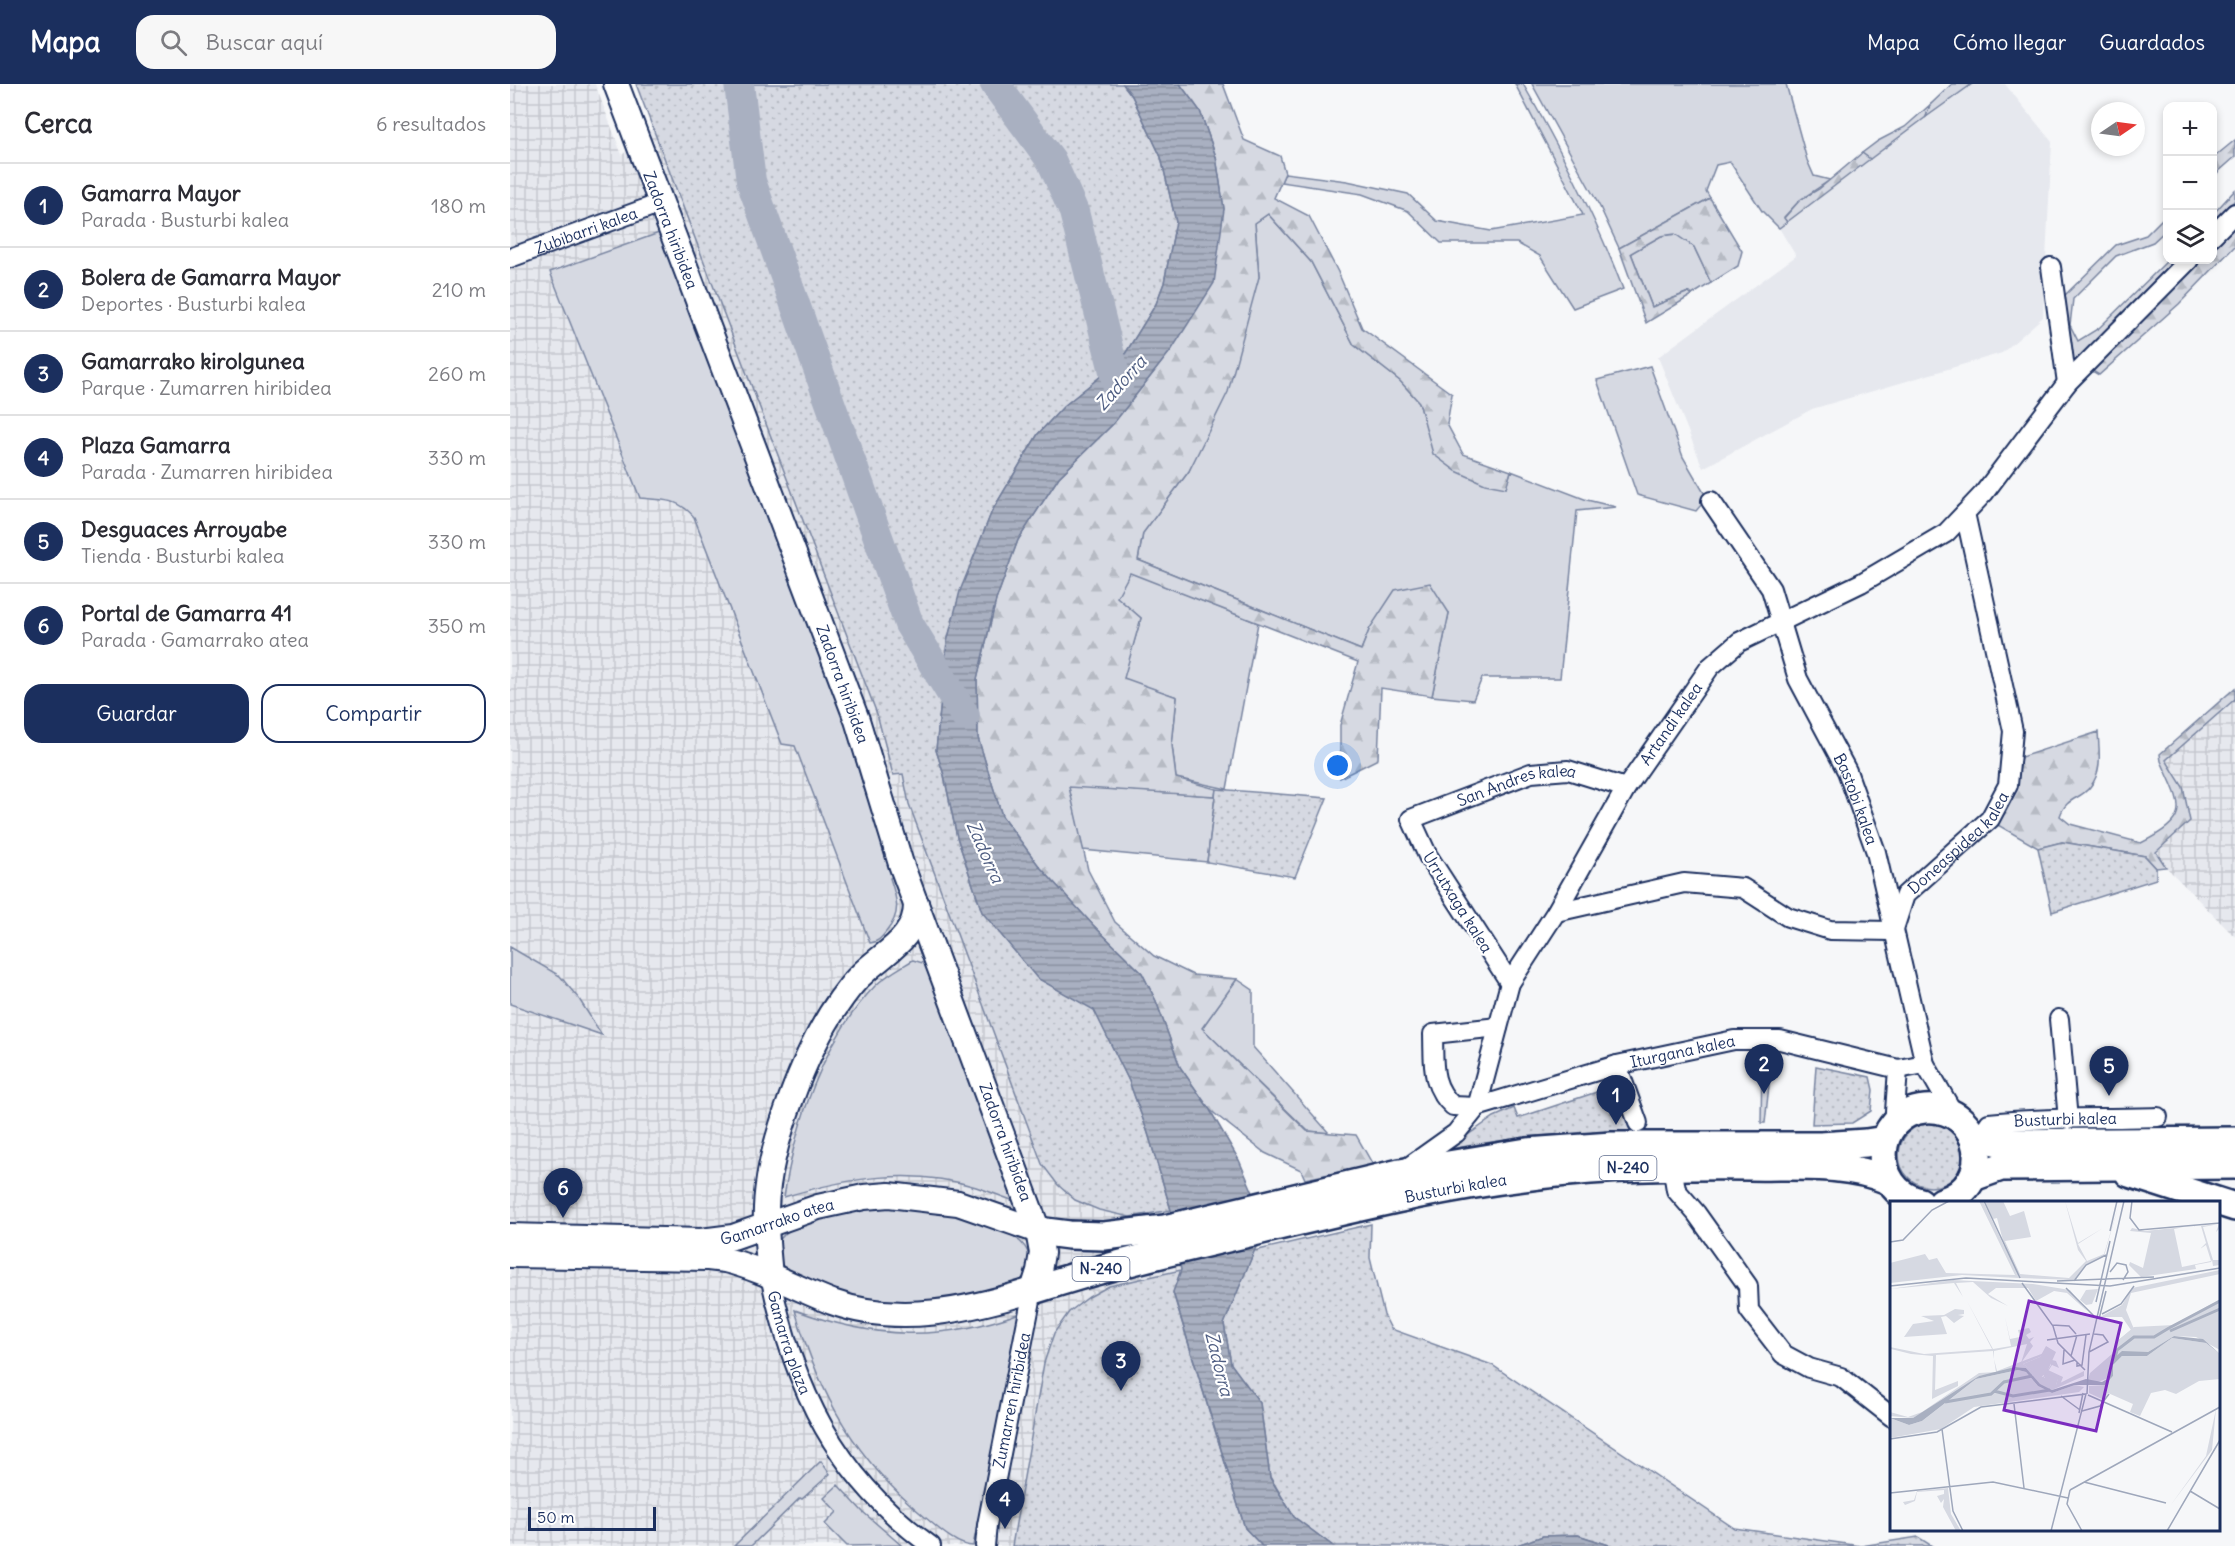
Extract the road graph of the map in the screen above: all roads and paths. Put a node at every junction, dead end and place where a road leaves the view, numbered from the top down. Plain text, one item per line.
1 (616, 84) edge
2 (662, 203) junction
3 (2235, 213) edge
4 (2217, 231) edge
5 (510, 258) edge
6 (2185, 264) edge
7 (2051, 267) dead end
8 (2067, 383) junction
9 (1711, 501) dead end
10 (1965, 513) junction
11 (1780, 621) junction
12 (1626, 788) junction
13 (1411, 819) joint
14 (916, 903) junction
15 (1556, 912) junction
16 (1893, 931) junction
17 (891, 950) junction
18 (937, 955) junction
19 (1510, 983) junction
20 (2059, 1019) dead end
21 (1498, 1027) junction
22 (1925, 1064) junction
23 (1617, 1065) junction
24 (1898, 1070) junction
25 (1477, 1107) junction
26 (2158, 1117) dead end
27 (2068, 1120) junction
28 (1638, 1123) dead end
29 (1969, 1129) junction
30 (2235, 1129) edge
31 (1889, 1133) junction
32 (2182, 1140) junction
33 (2235, 1141) edge
34 (2235, 1165) edge
35 (2105, 1166) junction
36 (1400, 1173) junction
37 (1673, 1173) junction
38 (1888, 1180) junction
39 (1969, 1187) edge
40 (1363, 1194) junction
41 (1913, 1201) edge
42 (1946, 1201) edge
43 (2216, 1201) edge
44 (2220, 1202) edge
45 (2235, 1207) edge
46 (766, 1226) junction
47 (1038, 1231) junction
48 (510, 1236) edge
49 (1167, 1240) junction
50 (510, 1255) edge
51 (770, 1276) junction
52 (1033, 1290) junction
53 (1890, 1415) edge
54 (931, 1546) edge
55 (985, 1546) edge

1 - 2 main road, Zadorra hiribidea
2 - 5 street, Zubibarri kalea
2 - 14 main road, Zadorra hiribidea
3 - 4 street
6 - 8 street, Artandi kalea
7 - 8 street
8 - 10 street, Artandi kalea
9 - 11 street, Bastobi kalea
10 - 11 street, Artandi kalea
10 - 16 street, Doneaspidea kalea
11 - 12 street, Artandi kalea
11 - 16 street, Bastobi kalea
12 - 13 street, San Andres kalea
12 - 15 street, Artandi kalea
13 - 19 street, Urrutxaga kalea
14 - 17 main road, Gamarra plaza
14 - 18 main road, Zadorra hiribidea
15 - 16 street
15 - 19 street, Artandi kalea
16 - 22 street, Bastobi kalea
17 - 18 main road
17 - 46 main road, Gamarra plaza
18 - 47 main road, Zadorra hiribidea
19 - 21 street, Artandi kalea
20 - 27 street
21 - 25 street, Artandi kalea
21 - 25 street
22 - 24 street, Iturgana kalea
22 - 29 street, Bastobi kalea
23 - 24 street, Iturgana kalea
23 - 25 street, Iturgana kalea
23 - 28 street
24 - 31 street
25 - 36 street, Artandi kalea
26 - 27 street, Busturbi kalea
27 - 29 street, Busturbi kalea
29 - 31 highway, N-240
29 - 32 highway, N-240
29 - 39 highway
30 - 32 highway
31 - 36 highway, Busturbi kalea / N-240
31 - 38 highway
32 - 33 highway, N-240
34 - 35 highway
35 - 39 highway
35 - 43 highway
36 - 40 highway, Busturbi kalea / N-240
37 - 38 highway, Busturbi kalea / N-240
37 - 40 highway, Busturbi kalea / N-240
37 - 53 street
38 - 41 highway, N-240
39 - 42 highway
40 - 49 highway, Busturbi kalea / N-240
44 - 45 highway
46 - 47 main road, Gamarrako atea
46 - 48 main road, Gamarrako atea
46 - 51 main road, Gamarra plaza
47 - 49 highway, Busturbi kalea / N-240
47 - 52 main road, Zadorra hiribidea
49 - 52 highway, Busturbi kalea / N-240
50 - 51 main road, Gamarrako atea
51 - 52 main road, Gamarrako atea
51 - 54 street, Gamarra plaza
52 - 55 street, Zumarren hiribidea

